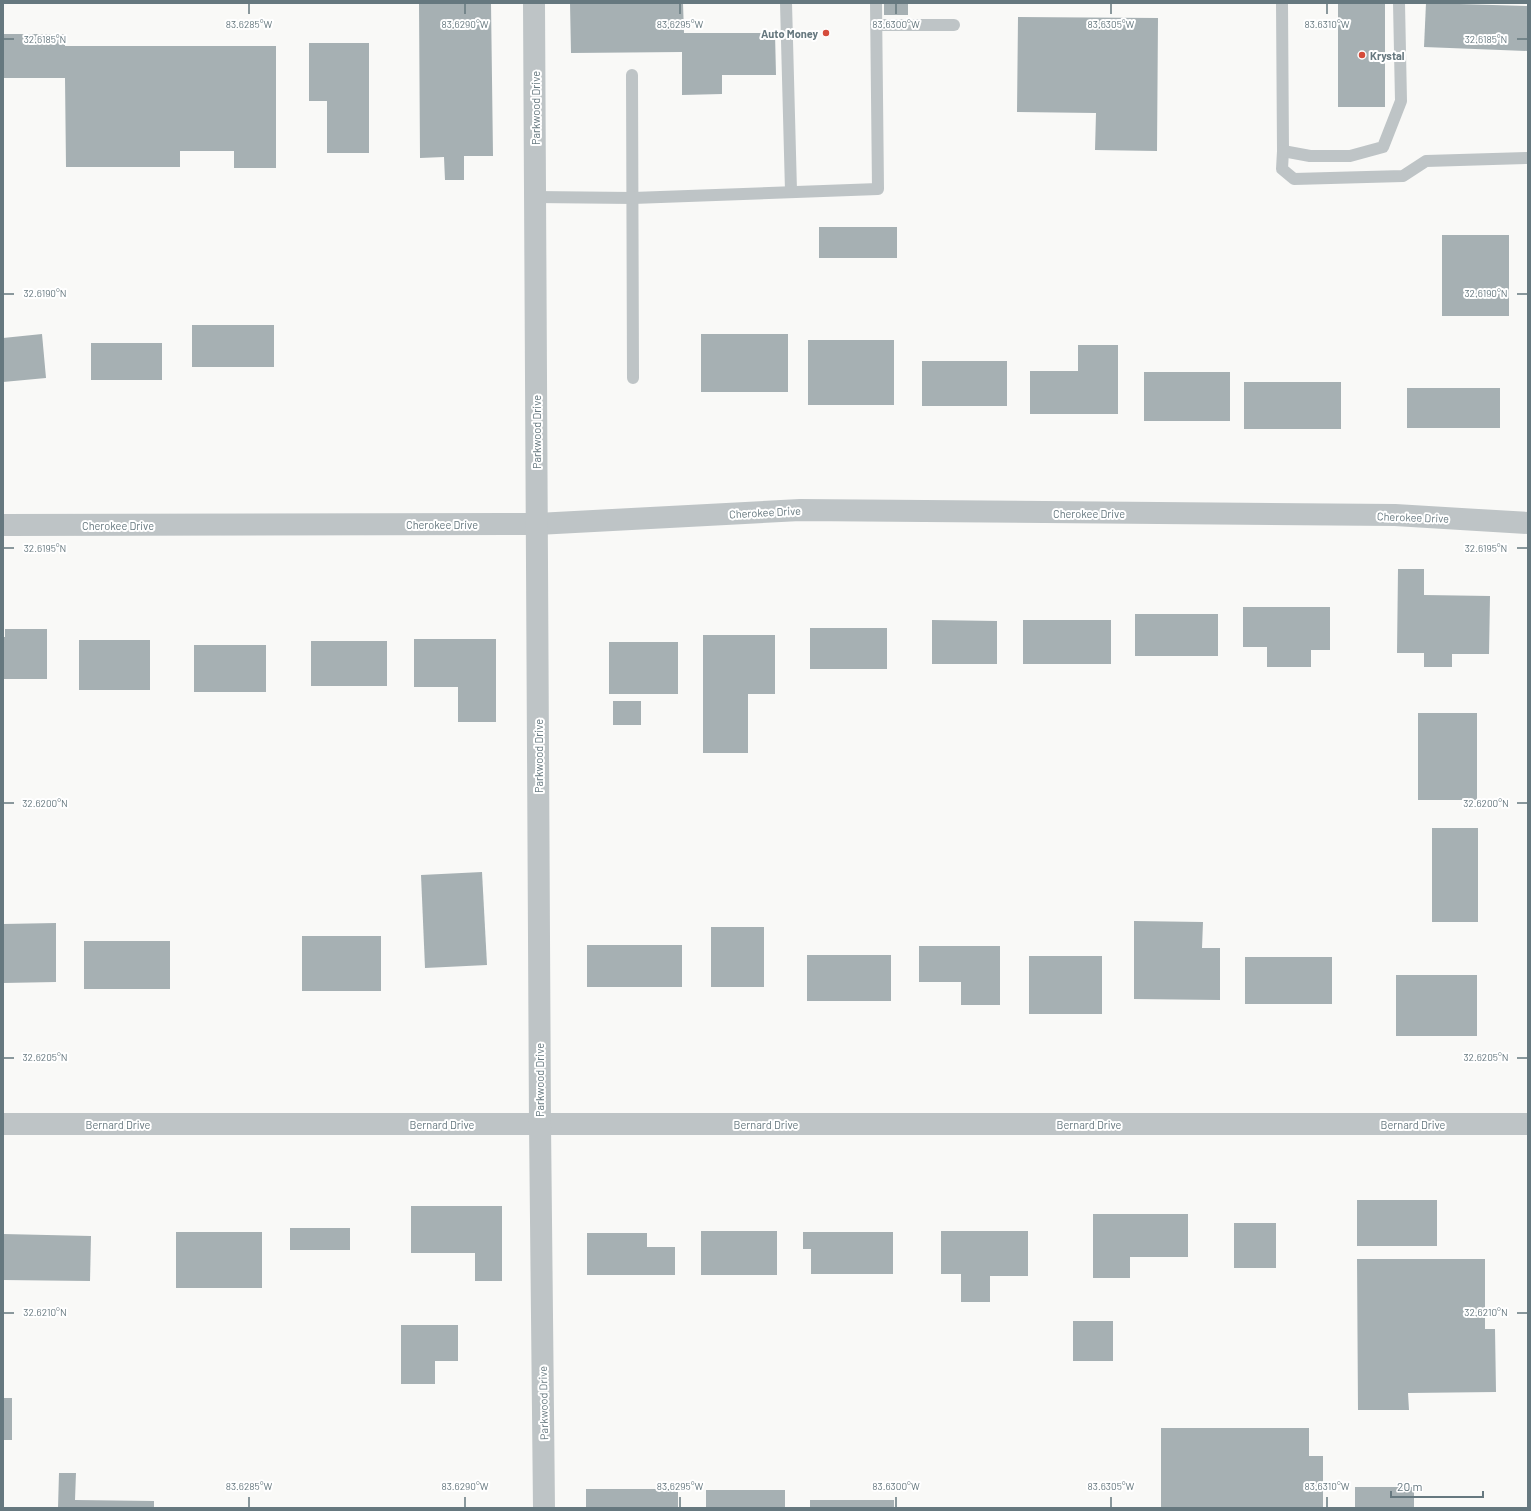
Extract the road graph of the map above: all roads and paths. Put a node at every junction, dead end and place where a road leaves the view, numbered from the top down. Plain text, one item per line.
1 (534, 3) edge
2 (786, 3) edge
3 (876, 3) edge
4 (1282, 3) edge
5 (1399, 3) edge
6 (876, 25) junction
7 (954, 25) dead end
8 (632, 75) dead end
9 (1283, 151) junction
10 (1528, 158) edge
11 (791, 191) junction
12 (535, 198) junction
13 (633, 198) junction
14 (633, 378) dead end
15 (1528, 523) edge
16 (537, 524) junction
17 (3, 525) edge
18 (3, 1124) edge
19 (540, 1124) junction
20 (1528, 1124) edge
21 (544, 1508) edge

1 - 12 street, Parkwood Drive
2 - 11 lane
3 - 6 lane
4 - 9 lane
5 - 9 lane
6 - 7 lane
6 - 11 lane
8 - 13 lane
9 - 10 lane
11 - 13 lane
12 - 13 lane
12 - 16 street, Parkwood Drive
13 - 14 lane
15 - 16 street, Cherokee Drive
16 - 17 street, Cherokee Drive
16 - 19 street, Parkwood Drive
18 - 19 street, Bernard Drive
19 - 20 street, Bernard Drive
19 - 21 street, Parkwood Drive

